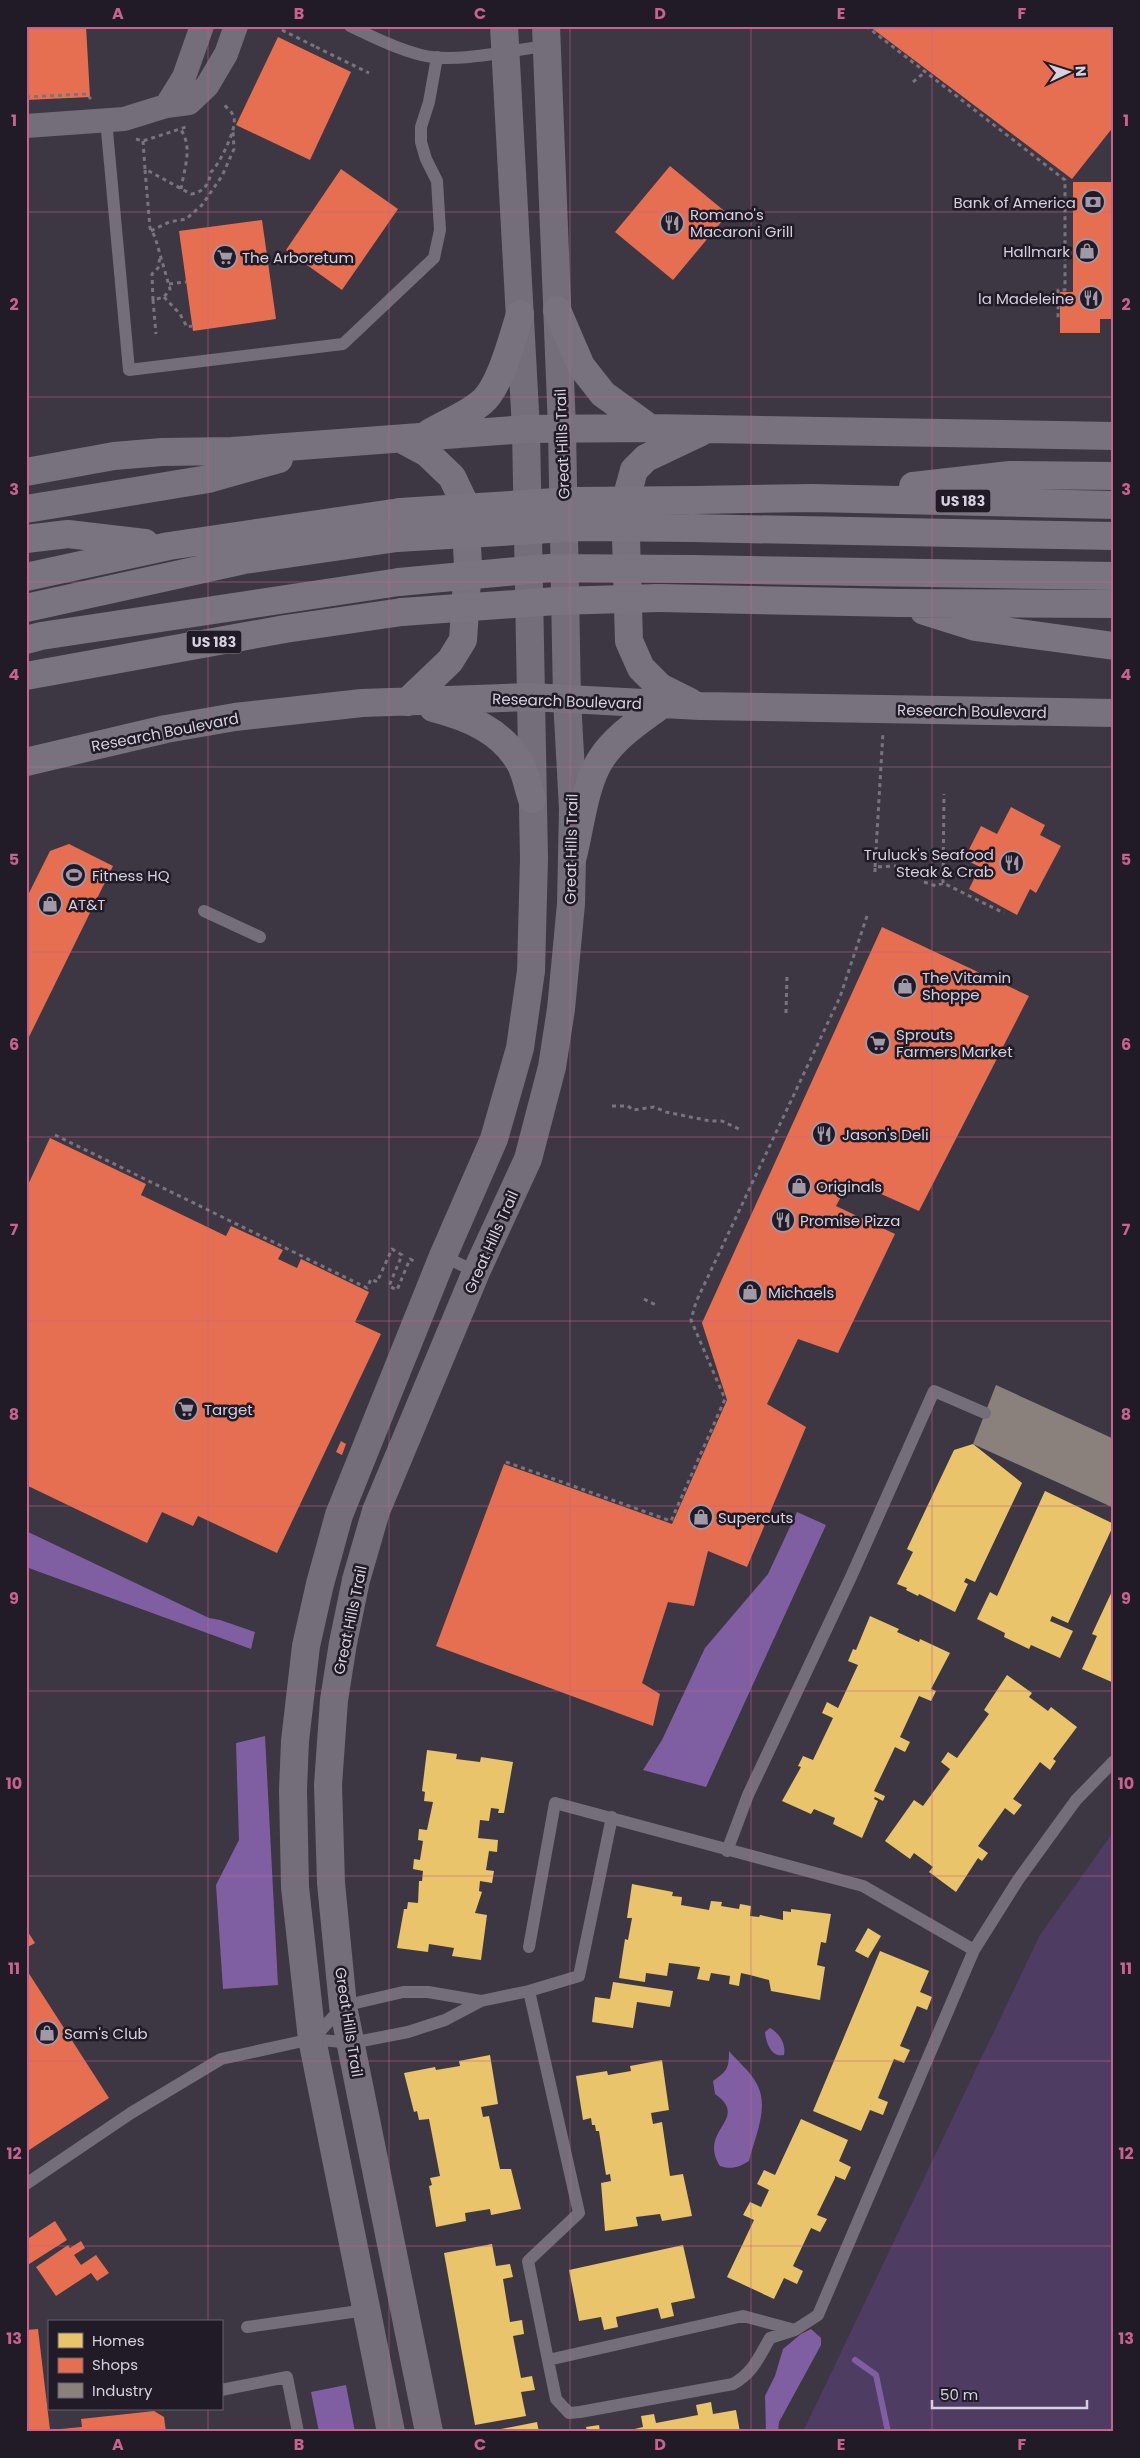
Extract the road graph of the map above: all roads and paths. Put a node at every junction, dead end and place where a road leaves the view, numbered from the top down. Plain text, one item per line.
1 (202, 26) edge
2 (236, 26) edge
3 (350, 26) edge
4 (866, 26) edge
5 (282, 30) dead end
6 (546, 36) edge
7 (505, 39) edge
8 (436, 57) junction
9 (924, 72) junction
10 (369, 73) dead end
11 (913, 82) dead end
12 (26, 97) edge
13 (166, 106) junction
14 (214, 107) dead end
15 (100, 112) junction
16 (192, 123) dead end
17 (26, 126) edge
18 (232, 128) junction
19 (181, 130) junction
20 (128, 136) dead end
21 (143, 142) junction
22 (145, 169) junction
23 (180, 189) junction
24 (151, 231) junction
25 (161, 255) junction
26 (186, 282) dead end
27 (169, 284) junction
28 (164, 297) junction
29 (153, 300) junction
30 (557, 310) junction
31 (520, 314) junction
32 (1058, 319) dead end
33 (192, 326) dead end
34 (156, 334) dead end
35 (650, 428) junction
36 (709, 428) junction
37 (562, 429) junction
38 (526, 430) junction
39 (1114, 436) edge
40 (411, 438) junction
41 (338, 443) junction
42 (26, 472) edge
43 (1114, 476) edge
44 (812, 498) junction
45 (1114, 505) edge
46 (26, 509) edge
47 (1114, 536) edge
48 (26, 539) edge
49 (169, 546) junction
50 (1114, 576) edge
51 (26, 577) edge
52 (898, 603) junction
53 (1114, 604) edge
54 (26, 608) edge
55 (26, 640) edge
56 (1114, 646) edge
57 (26, 676) edge
58 (530, 697) junction
59 (567, 699) junction
60 (407, 702) junction
61 (662, 705) junction
62 (700, 706) junction
63 (1114, 714) edge
64 (883, 731) dead end
65 (26, 762) edge
66 (944, 794) dead end
67 (532, 799) junction
68 (574, 856) junction
69 (896, 866) dead end
70 (924, 882) dead end
71 (943, 883) junction
72 (204, 911) dead end
73 (1004, 913) dead end
74 (867, 916) dead end
75 (260, 937) dead end
76 (787, 975) dead end
77 (786, 1012) dead end
78 (612, 1106) dead end
79 (740, 1130) dead end
80 (55, 1135) dead end
81 (444, 1256) junction
82 (417, 1262) dead end
83 (476, 1272) junction
84 (644, 1299) dead end
85 (658, 1306) dead end
86 (985, 1413) dead end
87 (506, 1462) dead end
88 (1114, 1761) edge
89 (612, 1817) junction
90 (727, 1851) junction
91 (529, 1947) dead end
92 (974, 1950) junction
93 (529, 1991) junction
94 (481, 2001) junction
95 (343, 2006) junction
96 (312, 2040) junction
97 (351, 2043) junction
98 (26, 2184) edge
99 (366, 2310) junction
100 (247, 2327) dead end
101 (795, 2330) junction
102 (548, 2360) junction
103 (222, 2390) edge
104 (298, 2432) edge
105 (391, 2432) edge
106 (429, 2432) edge

1 - 13 street
2 - 13 street
3 - 8 lane
4 - 9 path
5 - 10 path
6 - 7 lane
6 - 30 street, Great Hills Trail
7 - 8 lane
7 - 31 street
8 - 15 lane
9 - 11 path
9 - 32 path
12 - 15 path
13 - 15 street
14 - 18 path
15 - 17 street
16 - 19 path
18 - 23 path
18 - 24 path
19 - 21 path
19 - 23 path
20 - 21 path
21 - 22 path
22 - 23 path
22 - 24 path
24 - 25 path
25 - 27 path
25 - 29 path
26 - 27 path
27 - 28 path
28 - 29 path
28 - 33 path
29 - 34 path
30 - 35 main road
30 - 37 street, Great Hills Trail
31 - 38 street
31 - 40 main road
35 - 36 main road
35 - 37 main road
36 - 39 main road
36 - 62 main road
37 - 38 main road
37 - 59 street, Great Hills Trail
38 - 40 main road
38 - 58 street
40 - 41 main road
40 - 60 main road
41 - 42 main road
41 - 46 main road
43 - 44 highway
44 - 45 highway, US 183
44 - 49 highway, US 183, bridge
47 - 54 highway, bridge
48 - 49 highway
49 - 51 highway, US 183
50 - 55 highway, bridge
52 - 53 highway, US 183
52 - 56 highway
52 - 57 highway, US 183, bridge
58 - 59 main road, Research Boulevard
58 - 60 main road, Research Boulevard
58 - 67 street
59 - 61 main road, Research Boulevard
59 - 68 street, Great Hills Trail
60 - 65 main road, Research Boulevard
60 - 67 main road
61 - 62 main road, Research Boulevard
61 - 68 main road
62 - 63 main road, Research Boulevard
64 - 69 path
66 - 71 path
67 - 81 street
68 - 83 street, Great Hills Trail
70 - 71 path
71 - 73 path
72 - 75 lane
74 - 87 path
76 - 77 path
78 - 79 path
80 - 82 path
81 - 83 lane
81 - 96 street
83 - 95 street, Great Hills Trail
84 - 85 path
86 - 90 lane
88 - 92 lane
89 - 90 lane
89 - 91 lane
89 - 93 lane
90 - 92 lane
92 - 101 lane
93 - 94 lane
93 - 102 lane
94 - 95 lane
94 - 97 lane
95 - 96 lane
95 - 97 street, Great Hills Trail
96 - 97 lane
96 - 98 lane
96 - 99 street
97 - 106 street, Great Hills Trail
99 - 100 lane
99 - 105 street
101 - 102 lane
101 - 102 lane
103 - 104 lane

